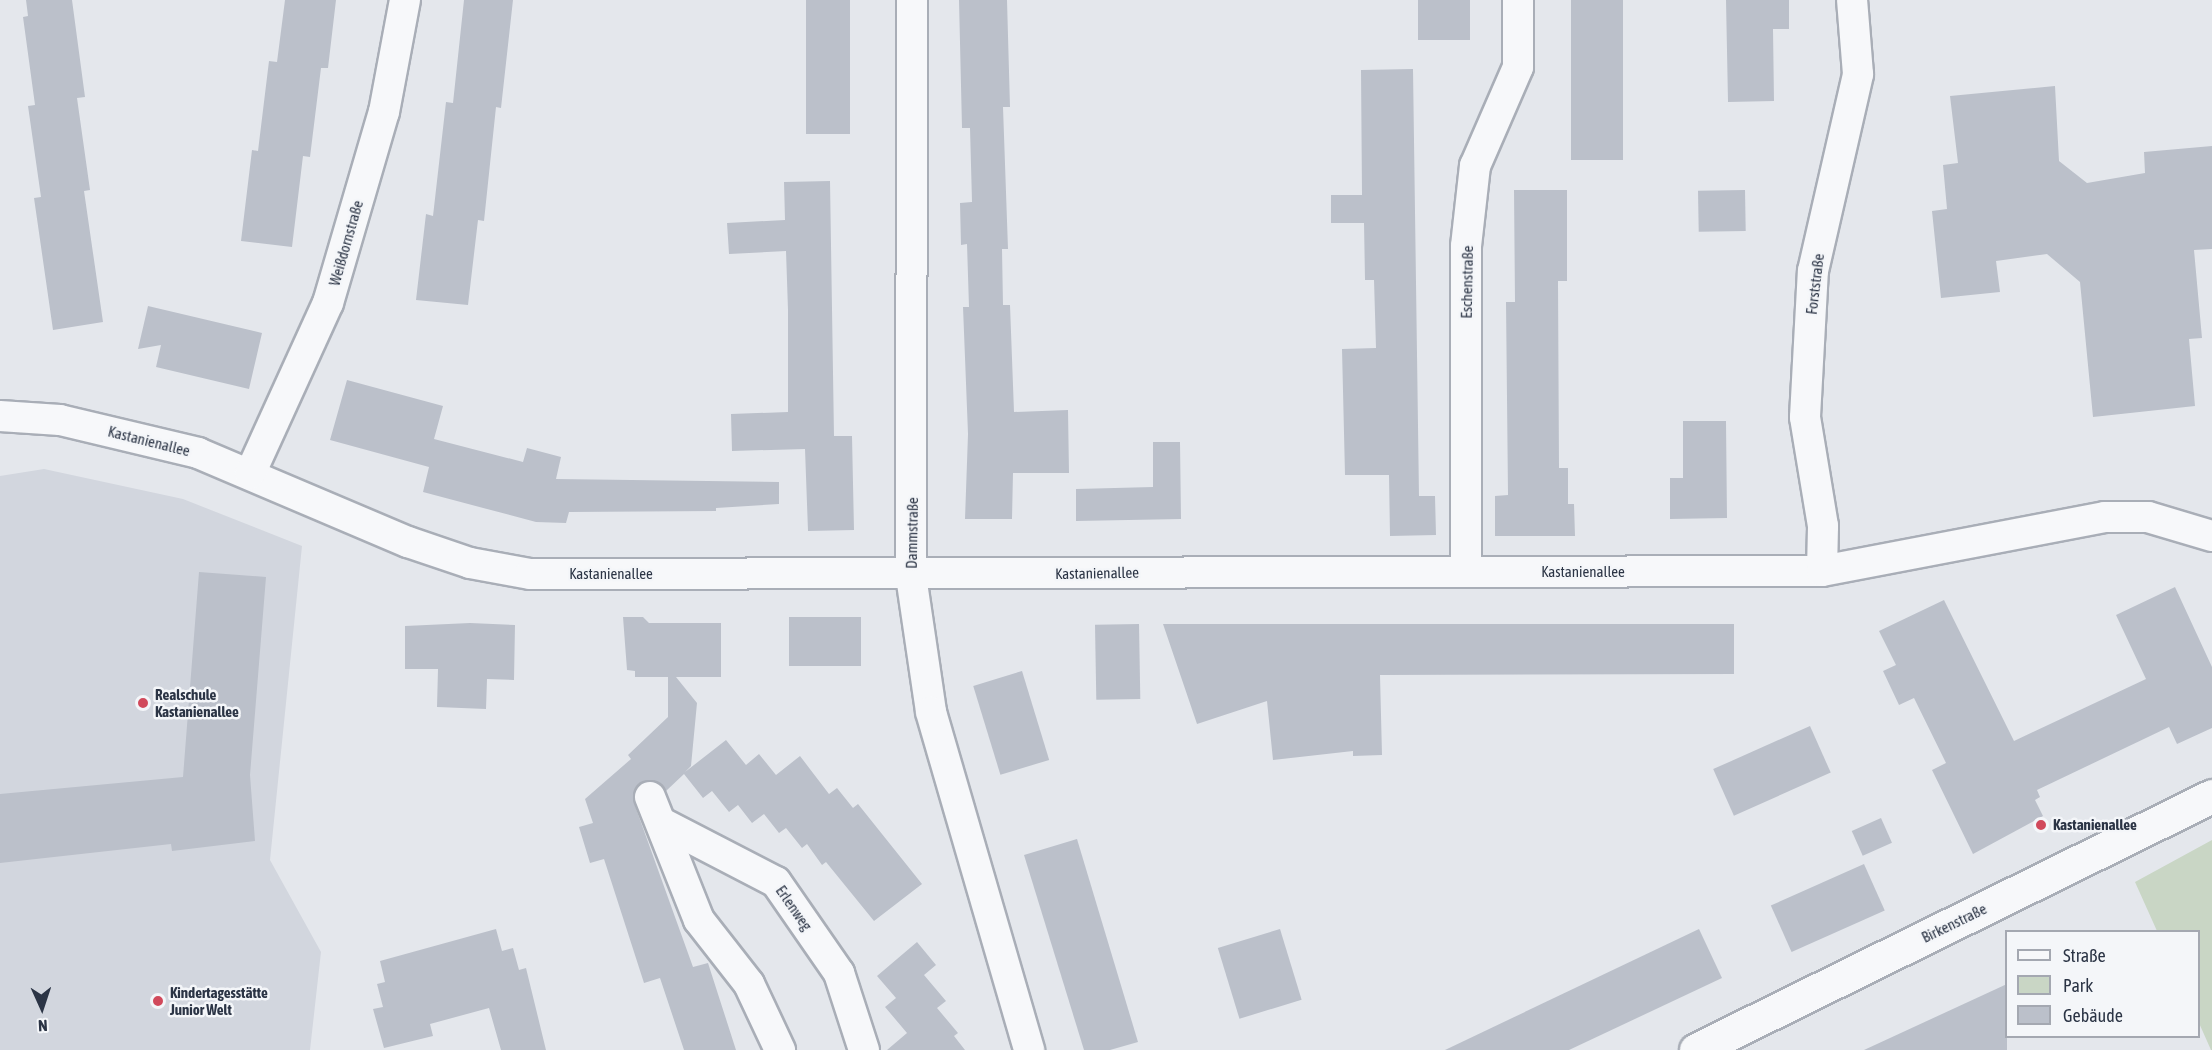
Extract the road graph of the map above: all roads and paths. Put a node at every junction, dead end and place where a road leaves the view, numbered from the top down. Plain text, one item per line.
1 (405, 0) edge
2 (912, 0) edge
3 (1518, 0) edge
4 (1852, 0) edge
5 (0, 416) edge
6 (250, 474) junction
7 (2212, 536) edge
8 (1822, 571) junction
9 (1466, 572) junction
10 (911, 576) junction
11 (2212, 796) edge
12 (780, 1050) edge
13 (864, 1050) edge
14 (1029, 1050) edge
15 (1696, 1050) edge

1 - 6 street, Weißdornstraße
2 - 10 street, Dammstraße
3 - 9 street, Eschenstraße
4 - 8 street, Forststraße
5 - 6 street, Kastanienallee
6 - 10 street, Kastanienallee
7 - 8 street, Kastanienallee
8 - 9 street, Kastanienallee
9 - 10 street, Kastanienallee
10 - 14 street, Dammstraße
11 - 15 street, Birkenstraße
12 - 13 street, Erlenweg

